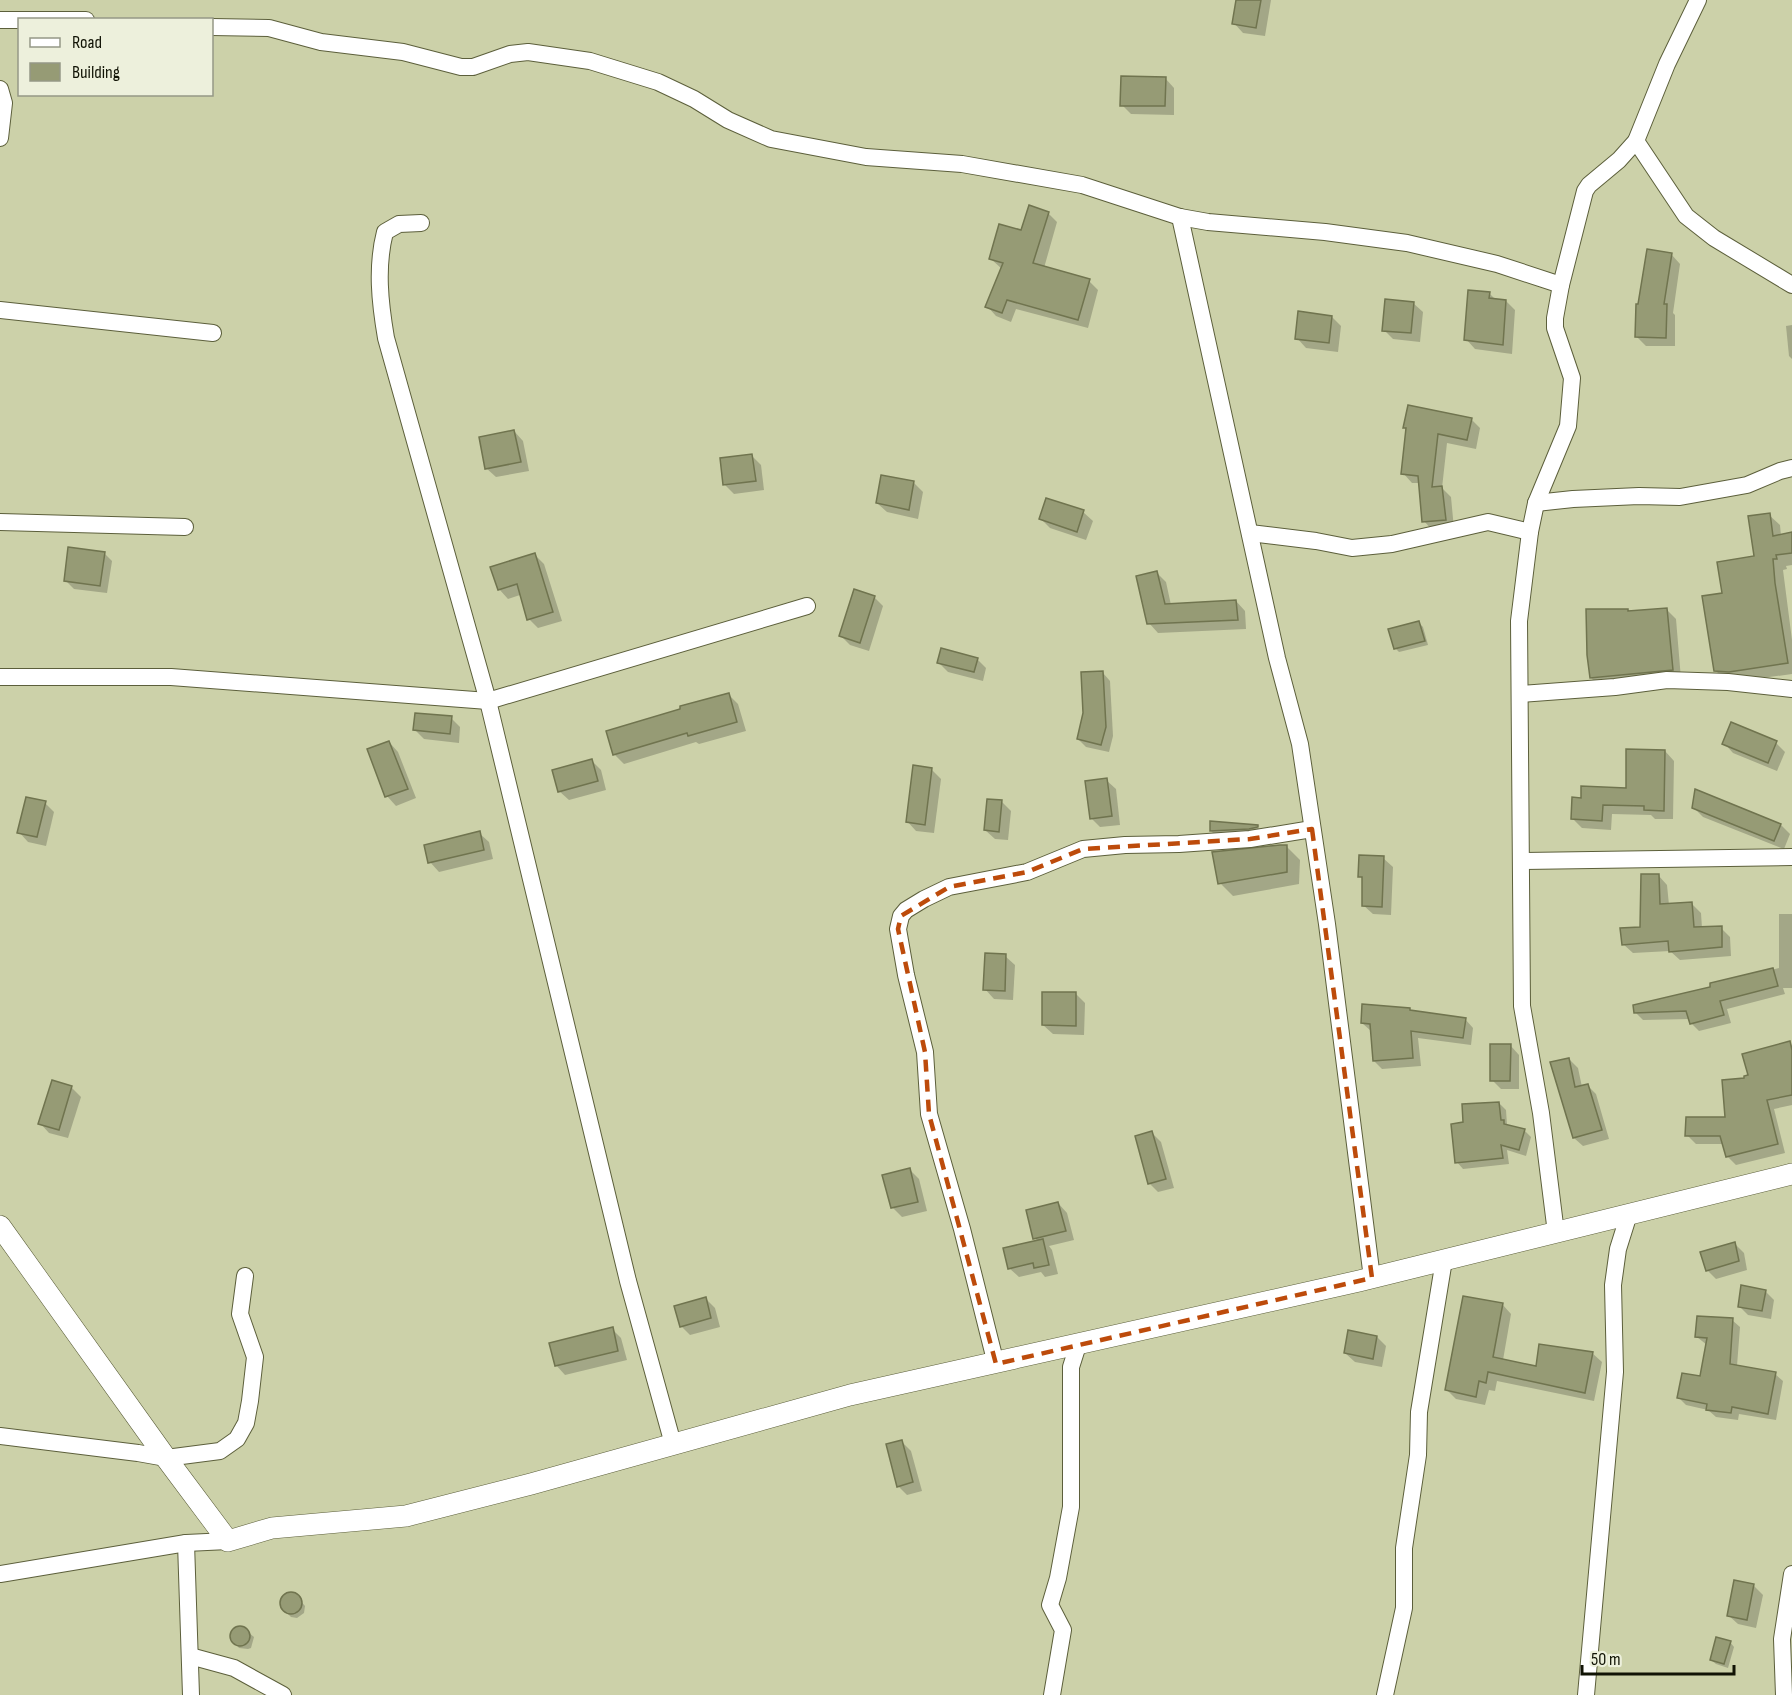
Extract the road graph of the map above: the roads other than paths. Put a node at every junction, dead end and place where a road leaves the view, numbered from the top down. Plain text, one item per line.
1 (1698, 0) edge
2 (0, 20) edge
3 (18, 20) edge
4 (213, 27) edge
5 (0, 90) edge
6 (0, 138) edge
7 (1636, 141) junction
8 (1180, 217) junction
9 (421, 223) dead end
10 (1561, 285) junction
11 (1792, 285) edge
12 (0, 310) edge
13 (213, 333) dead end
14 (1792, 468) edge
15 (1536, 503) junction
16 (0, 522) edge
17 (185, 526) dead end
18 (1530, 532) junction
19 (1250, 533) junction
20 (807, 606) dead end
21 (0, 676) edge
22 (1792, 689) edge
23 (1521, 694) junction
24 (488, 701) junction
25 (1312, 829) junction
26 (1792, 857) edge
27 (1522, 861) junction
28 (1792, 1174) edge
29 (1629, 1214) junction
30 (0, 1226) edge
31 (1556, 1233) junction
32 (1444, 1260) junction
33 (245, 1276) dead end
34 (1372, 1278) junction
35 (1078, 1345) junction
36 (996, 1364) junction
37 (0, 1436) edge
38 (673, 1444) junction
39 (166, 1458) junction
40 (228, 1541) junction
41 (186, 1543) junction
42 (0, 1574) edge
43 (1792, 1574) edge
44 (190, 1656) junction
45 (191, 1695) edge
46 (283, 1695) edge
47 (1052, 1695) edge
48 (1385, 1695) edge
49 (1586, 1695) edge
50 (1784, 1695) edge

1 - 7 street
2 - 3 street
4 - 8 street
5 - 6 street
7 - 10 street
7 - 11 street
8 - 10 street
8 - 19 street
9 - 24 street
10 - 15 street
12 - 13 street
14 - 15 street
15 - 18 street
16 - 17 street
18 - 19 street
18 - 23 street
19 - 25 street
20 - 24 street
21 - 24 street
22 - 23 street
23 - 27 street
24 - 38 street
25 - 34 street
25 - 36 street
26 - 27 street
27 - 31 street
28 - 29 street
29 - 31 street
29 - 49 street
30 - 39 street
31 - 32 street
32 - 34 street
32 - 48 street
33 - 39 street
34 - 35 street
35 - 36 street
35 - 47 street
36 - 38 street
37 - 39 street
38 - 40 street
39 - 40 street
40 - 41 street
41 - 42 street
41 - 44 street
43 - 50 street
44 - 45 street
44 - 46 street

